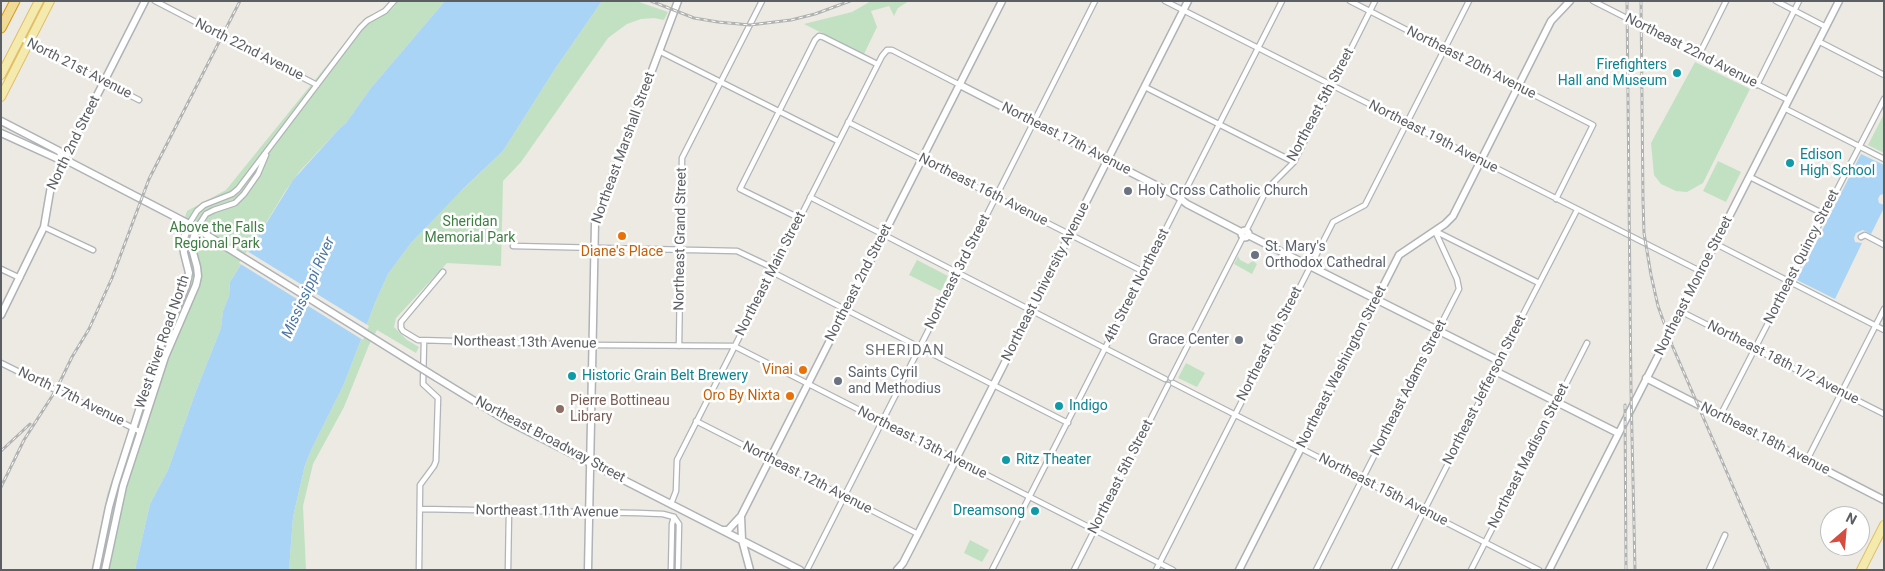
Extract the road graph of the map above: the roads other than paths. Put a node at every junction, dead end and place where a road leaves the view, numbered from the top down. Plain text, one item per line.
1 (15, 1) edge
2 (39, 1) edge
3 (50, 1) edge
4 (145, 1) edge
5 (154, 1) edge
6 (394, 1) edge
7 (678, 1) edge
8 (762, 1) edge
9 (1002, 1) edge
10 (1095, 1) edge
11 (1164, 1) edge
12 (1188, 1) edge
13 (1282, 1) edge
14 (1350, 1) edge
15 (1375, 1) edge
16 (1469, 1) edge
17 (1570, 1) edge
18 (1593, 1) edge
19 (1726, 1) edge
20 (1776, 1) edge
21 (1799, 1) edge
22 (1839, 1) edge
23 (1795, 10) junction
24 (1184, 11) junction
25 (1370, 12) junction
26 (1826, 27) junction
27 (1, 28) edge
28 (20, 38) junction
29 (1818, 41) junction
30 (28, 43) junction
31 (1258, 49) junction
32 (887, 50) joint
33 (1445, 50) junction
34 (659, 51) junction
35 (1699, 55) junction
36 (877, 64) junction
37 (1, 75) edge
38 (1884, 75) edge
39 (104, 82) junction
40 (720, 82) junction
41 (317, 85) junction
42 (960, 85) junction
43 (1757, 85) junction
44 (1519, 86) junction
45 (1145, 87) junction
46 (1333, 87) junction
47 (1, 97) edge
48 (1884, 99) edge
49 (139, 100) dead end
50 (1788, 100) junction
51 (1784, 108) junction
52 (779, 112) junction
53 (1, 121) edge
54 (848, 122) junction
55 (1034, 123) junction
56 (1406, 124) junction
57 (1219, 125) junction
58 (1, 133) edge
59 (838, 141) junction
60 (1859, 146) junction
61 (268, 149) junction
62 (64, 159) junction
63 (922, 159) junction
64 (1884, 159) edge
65 (1108, 160) junction
66 (1294, 162) junction
67 (1481, 162) junction
68 (1750, 177) junction
69 (996, 197) junction
70 (810, 198) junction
71 (1181, 199) junction
72 (1556, 199) junction
73 (1577, 210) junction
74 (1824, 214) junction
75 (799, 218) junction
76 (189, 224) junction
77 (44, 227) junction
78 (197, 228) junction
79 (1435, 231) junction
80 (1244, 234) junction
81 (1070, 235) junction
82 (884, 236) junction
83 (1860, 237) dead end
84 (1716, 244) junction
85 (1884, 244) edge
86 (513, 246) dead end
87 (594, 248) junction
88 (680, 249) junction
89 (93, 250) dead end
90 (1310, 267) junction
91 (1, 270) edge
92 (772, 270) junction
93 (443, 272) dead end
94 (1144, 272) junction
95 (1702, 272) junction
96 (958, 274) junction
97 (20, 278) junction
98 (1789, 282) junction
99 (1539, 283) junction
100 (1376, 300) junction
101 (1884, 309) edge
102 (845, 310) junction
103 (1032, 311) junction
104 (1682, 312) junction
105 (1, 316) edge
106 (1875, 326) junction
107 (1884, 330) edge
108 (1438, 332) junction
109 (424, 341) junction
110 (1587, 343) dead end
111 (592, 345) junction
112 (679, 346) junction
113 (734, 346) junction
114 (919, 348) junction
115 (1105, 349) junction
116 (1755, 349) junction
117 (1499, 361) junction
118 (1, 363) edge
119 (1494, 371) junction
120 (1646, 378) junction
121 (1165, 380) junction
122 (1172, 381) junction
123 (808, 384) junction
124 (994, 385) junction
125 (1168, 385) junction
126 (1841, 392) junction
127 (1556, 402) junction
128 (1884, 414) edge
129 (1235, 415) junction
130 (1720, 416) junction
131 (696, 421) junction
132 (882, 422) junction
133 (1068, 423) junction
134 (134, 428) junction
135 (141, 432) junction
136 (1618, 433) junction
137 (1300, 448) junction
138 (770, 458) junction
139 (956, 460) junction
140 (1807, 460) junction
141 (590, 462) junction
142 (1362, 480) junction
143 (844, 496) junction
144 (1030, 497) junction
145 (1884, 500) edge
146 (671, 504) junction
147 (420, 510) junction
148 (509, 511) junction
149 (1424, 511) junction
150 (589, 512) junction
151 (741, 516) junction
152 (674, 517) junction
153 (1884, 525) edge
154 (722, 530) junction
155 (1094, 530) junction
156 (918, 534) junction
157 (1725, 535) dead end
158 (742, 540) junction
159 (1485, 542) junction
160 (1159, 563) junction
161 (903, 566) edge
162 (96, 570) edge
163 (105, 570) edge
164 (418, 570) edge
165 (508, 570) edge
166 (588, 570) edge
167 (671, 570) edge
168 (678, 570) edge
169 (750, 570) edge
170 (800, 570) edge
171 (807, 570) edge
172 (897, 570) edge
173 (992, 570) edge
174 (1074, 570) edge
175 (1156, 570) edge
176 (1173, 570) edge
177 (1239, 570) edge
178 (1316, 570) edge
179 (1394, 570) edge
180 (1471, 570) edge
181 (1539, 570) edge
182 (1549, 570) edge
183 (1709, 570) edge
184 (1861, 570) edge

1 - 27 highway
2 - 28 main road
3 - 30 main road
4 - 39 street, North 2nd Street
5 - 41 street, North 22nd Avenue
6 - 41 street, West River Road North
7 - 34 street, Northeast Marshall Street
8 - 40 street, Northeast Grand Street
9 - 42 street, Northeast 2nd Street
10 - 55 street, Northeast 3rd Street
11 - 24 street, Northeast 19th Avenue
12 - 24 street, Northeast University Avenue
13 - 31 street, 4th Street Northeast
14 - 25 street, Northeast 20th Avenue
15 - 25 street, Northeast 5th Street
16 - 33 street, Northeast 6th Street
17 - 44 street, Northeast Washington Street
18 - 35 street, Northeast 22nd Avenue
19 - 35 street
20 - 23 street
21 - 23 street
22 - 26 street, Northeast Monroe Street
23 - 26 street
23 - 43 street
24 - 31 street, Northeast 19th Avenue
24 - 45 street, Northeast University Avenue
25 - 33 street, Northeast 20th Avenue
25 - 46 street, Northeast 5th Street
26 - 29 street, Northeast Monroe Street
28 - 30 street, North 21st Avenue
28 - 37 main road
29 - 38 street
29 - 50 street, Northeast Monroe Street
30 - 39 street, North 21st Avenue
30 - 47 main road
31 - 46 street, Northeast 19th Avenue
31 - 57 street, 4th Street Northeast
32 - 36 street, Northeast Main Street
32 - 42 street, Northeast 17th Avenue
33 - 44 street, Northeast 20th Avenue
33 - 56 street, Northeast 6th Street
34 - 40 street
34 - 87 street, Northeast Marshall Street
35 - 43 street, Northeast 22nd Avenue
36 - 52 street
36 - 54 street, Northeast Main Street
39 - 49 street, North 21st Avenue
39 - 62 street, North 2nd Street
40 - 52 street
40 - 88 street, Northeast Grand Street
41 - 61 street, West River Road North
42 - 55 street, Northeast 17th Avenue
42 - 63 street, Northeast 2nd Street
43 - 50 street, Northeast 22nd Avenue
44 - 67 street, Northeast Washington Street
44 - 72 street, Northeast 20th Avenue
45 - 57 street
45 - 65 street, Northeast University Avenue
46 - 56 street, Northeast 19th Avenue
46 - 66 street, Northeast 5th Street
48 - 60 street, Northeast Quincy Street
50 - 51 street, Northeast Monroe Street
51 - 60 street
51 - 68 street, Northeast Monroe Street
52 - 59 street
52 - 75 street
53 - 62 street
54 - 59 street, Northeast Main Street
54 - 63 street, Northeast 16th Avenue
55 - 65 street, Northeast 17th Avenue
55 - 69 street, Northeast 3rd Street
56 - 67 street, Northeast 19th Avenue
56 - 90 street, Northeast 6th Street
57 - 66 street
57 - 71 street, 4th Street Northeast
58 - 62 street
59 - 70 street, Northeast Main Street
60 - 64 street
60 - 74 street, Northeast Quincy Street
61 - 76 street, West River Road North
61 - 78 street, West River Road North
62 - 76 street, Northeast Broadway Street
62 - 77 street, North 2nd Street
63 - 69 street, Northeast 16th Avenue
63 - 82 street, Northeast 2nd Street
65 - 71 street, Northeast 17th Avenue
65 - 81 street, Northeast University Avenue
66 - 80 street, Northeast 5th Street
67 - 72 street, Northeast 19th Avenue
67 - 79 street, Northeast Washington Street
68 - 74 street
68 - 84 street, Northeast Monroe Street
69 - 81 street, Northeast 16th Avenue
69 - 96 street, Northeast 3rd Street
70 - 75 street, Northeast Main Street
70 - 82 street
71 - 80 street, Northeast 17th Avenue
71 - 94 street, 4th Street Northeast
72 - 73 street, Northeast 19th Avenue
73 - 95 street, Northeast 19th Avenue
73 - 99 street, Northeast Jefferson Street
74 - 98 street, Northeast Quincy Street
75 - 92 street, Northeast Main Street
76 - 78 street, Northeast Broadway Street
76 - 134 street, West River Road North
77 - 89 street
77 - 97 street, North 2nd Street
78 - 135 street, West River Road North
78 - 141 street, Northeast Broadway Street, bridge
79 - 99 street
79 - 100 street, Northeast Washington Street
79 - 108 street, Northeast Adams Street
80 - 90 street, Northeast 17th Avenue
80 - 122 street, Northeast 5th Street
81 - 94 street, Northeast 16th Avenue
81 - 103 street, Northeast University Avenue
82 - 96 street
82 - 102 street, Northeast 2nd Street
83 - 85 street
84 - 95 street, Northeast Monroe Street
84 - 98 street
86 - 87 street
87 - 88 street
87 - 111 street, Northeast Marshall Street
88 - 92 street
88 - 112 street, Northeast Grand Street
90 - 100 street, Northeast 17th Avenue
90 - 129 street, Northeast 6th Street
91 - 97 street
92 - 102 street
92 - 113 street, Northeast Main Street
93 - 109 street
94 - 115 street, 4th Street Northeast
95 - 104 street, Northeast Monroe Street
96 - 103 street
96 - 114 street, Northeast 3rd Street
97 - 105 street, North 2nd Street
98 - 106 street
98 - 116 street, Northeast Quincy Street
99 - 117 street, Northeast Jefferson Street
100 - 108 street, Northeast 17th Avenue
100 - 137 street, Northeast Washington Street
101 - 106 street
102 - 114 street
102 - 123 street, Northeast 2nd Street
103 - 115 street
103 - 124 street, Northeast University Avenue
104 - 116 street, Northeast 18th 1/2 Avenue
104 - 120 street, Northeast Monroe Street
106 - 107 street
106 - 126 street
108 - 117 street, Northeast 17th Avenue
108 - 142 street, Northeast Adams Street
109 - 111 street, Northeast 13th Avenue
109 - 147 street
110 - 127 street, Northeast Madison Street
111 - 112 street, Northeast 13th Avenue
111 - 141 street, Northeast Marshall Street
112 - 113 street, Northeast 13th Avenue
113 - 123 street, Northeast 13th Avenue
113 - 131 street, Northeast Main Street
114 - 124 street
114 - 132 street, Northeast 3rd Street
115 - 121 street
115 - 133 street, 4th Street Northeast
116 - 126 street, Northeast 18th 1/2 Avenue
116 - 130 street, Northeast Quincy Street
117 - 119 street, Northeast Jefferson Street
118 - 134 street, North 17th Avenue
119 - 127 street
119 - 149 street, Northeast Jefferson Street
120 - 130 street, Northeast 18th Avenue
120 - 136 street, Northeast Monroe Street
121 - 122 street
121 - 125 street
122 - 125 street
122 - 129 street, Northeast 15th Avenue
123 - 132 street, Northeast 13th Avenue
123 - 138 street, Northeast 2nd Street
124 - 133 street
124 - 139 street, Northeast University Avenue
125 - 155 street, Northeast 5th Street
126 - 128 street, Northeast 18th 1/2 Avenue
126 - 140 street
127 - 136 street
127 - 159 street, Northeast Madison Street
129 - 137 street, Northeast 15th Avenue
129 - 160 street, Northeast 6th Street
130 - 140 street, Northeast 18th Avenue
131 - 138 street, Northeast 12th Avenue
131 - 146 street, Northeast Main Street
132 - 139 street, Northeast 13th Avenue
132 - 143 street, Northeast 3rd Street
133 - 144 street, 4th Street Northeast
134 - 135 street, North 17th Avenue
134 - 162 street, West River Road North
135 - 163 street, West River Road North
136 - 182 street, Northeast Monroe Street
137 - 142 street, Northeast 15th Avenue
137 - 177 street, Northeast Washington Street
138 - 143 street, Northeast 12th Avenue
138 - 151 street, Northeast 2nd Street
139 - 144 street, Northeast 13th Avenue
139 - 156 street, Northeast University Avenue
140 - 145 street, Northeast 18th Avenue
141 - 146 street, Northeast Broadway Street
141 - 150 street, Northeast Marshall Street
142 - 149 street, Northeast 15th Avenue
142 - 178 street, Northeast Adams Street
143 - 156 street, Northeast 12th Avenue
143 - 171 street, Northeast 3rd Street
144 - 155 street, Northeast 13th Avenue
144 - 173 street, 4th Street Northeast
146 - 154 street, Northeast Broadway Street
147 - 148 street, Northeast 11th Avenue
147 - 164 street
148 - 150 street, Northeast 11th Avenue
148 - 165 street
149 - 159 street, Northeast 15th Avenue
149 - 179 street, Northeast Jefferson Street
150 - 152 street, Northeast 11th Avenue
150 - 166 street, Northeast Marshall Street
151 - 154 street
151 - 158 street, Northeast 2nd Street
152 - 167 street
152 - 168 street
153 - 184 main road
154 - 158 street, Northeast Broadway Street
155 - 160 street, Northeast 13th Avenue
155 - 174 street, Northeast 5th Street
156 - 161 street, Northeast University Avenue
157 - 183 street
158 - 169 street, Northeast 2nd Street
158 - 170 street, Northeast Broadway Street
159 - 180 street, Northeast Madison Street
159 - 181 street, Northeast 15th Avenue
160 - 175 street, Northeast 6th Street
160 - 176 street, Northeast 13th Avenue
161 - 172 street, Northeast University Avenue

